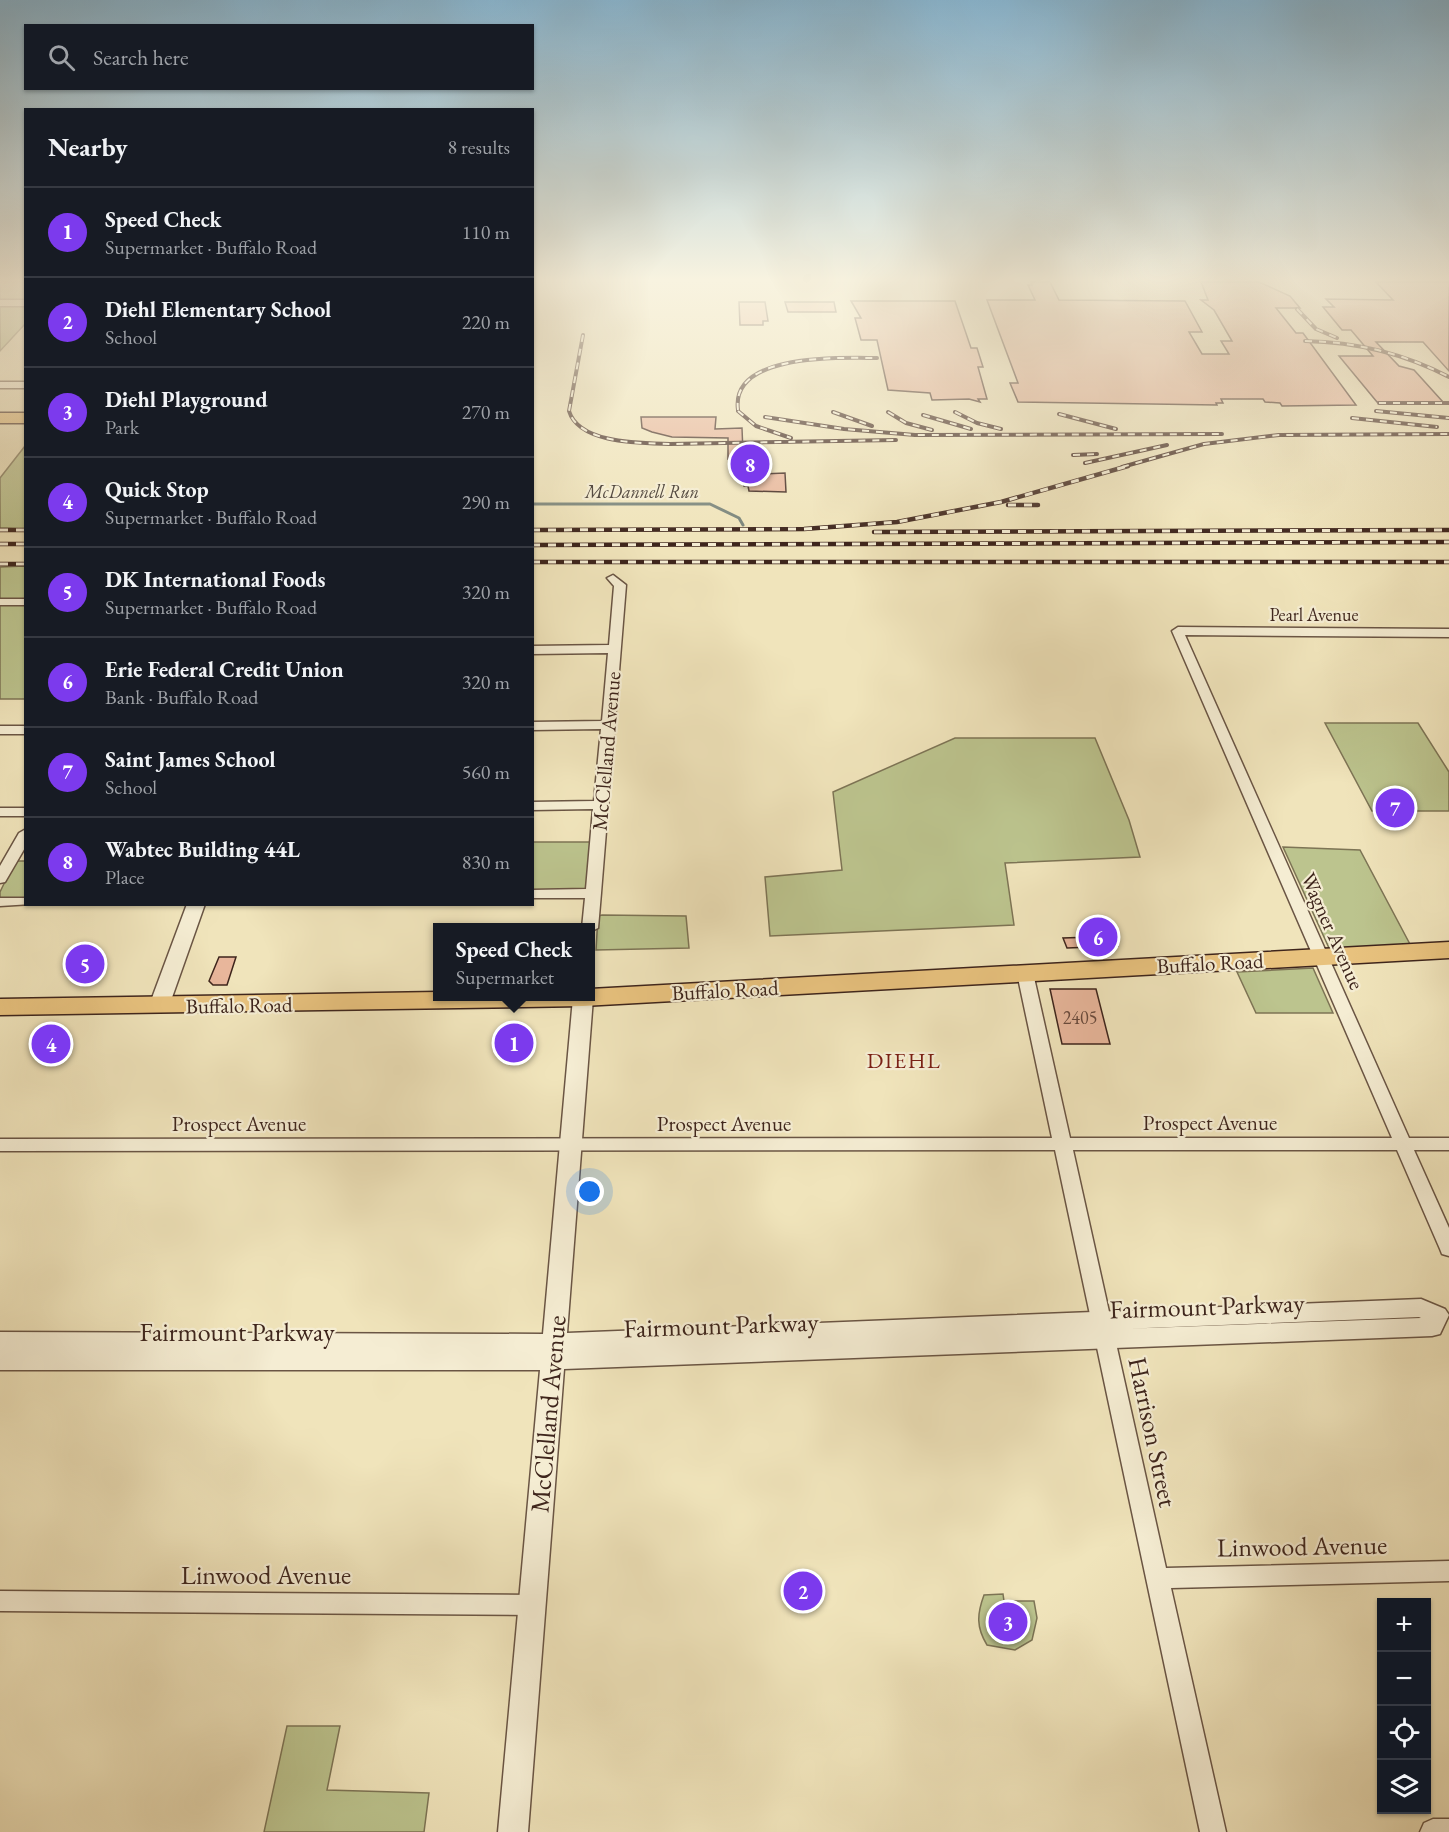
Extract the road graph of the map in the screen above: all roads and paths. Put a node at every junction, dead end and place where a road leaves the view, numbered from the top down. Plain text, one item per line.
1 (23, 381) edge
2 (0, 385) edge
3 (0, 418) edge
4 (24, 418) edge
5 (613, 578) dead end
6 (0, 602) edge
7 (24, 602) edge
8 (1178, 631) joint
9 (1449, 633) edge
10 (534, 650) edge
11 (614, 650) junction
12 (607, 725) junction
13 (534, 726) edge
14 (0, 730) edge
15 (24, 730) edge
16 (601, 805) junction
17 (534, 806) edge
18 (0, 812) edge
19 (24, 812) edge
20 (24, 837) edge
21 (0, 879) edge
22 (594, 893) junction
23 (534, 894) edge
24 (0, 902) edge
25 (24, 902) edge
26 (195, 906) edge
27 (590, 923) edge
28 (1449, 950) edge
29 (1321, 957) junction
30 (1025, 973) junction
31 (595, 996) edge
32 (433, 1000) edge
33 (584, 1001) edge
34 (0, 1006) edge
35 (159, 1006) junction
36 (1449, 1144) edge
37 (0, 1145) edge
38 (570, 1145) junction
39 (1063, 1145) junction
40 (1403, 1145) junction
41 (1449, 1249) edge
42 (1443, 1315) edge
43 (1103, 1329) junction
44 (0, 1341) edge
45 (553, 1352) junction
46 (0, 1360) edge
47 (1449, 1571) edge
48 (1157, 1578) junction
49 (0, 1601) edge
50 (532, 1605) junction
51 (513, 1832) edge
52 (1213, 1832) edge
53 (1433, 1832) edge
54 (1449, 1832) edge

1 - 2 street
3 - 4 main road
5 - 11 street, McClelland Avenue
6 - 7 street
8 - 9 street, Pearl Avenue
8 - 29 street, Wagner Avenue
10 - 11 street
11 - 12 street, McClelland Avenue
12 - 13 street
12 - 16 street, McClelland Avenue
14 - 15 street
16 - 17 street
16 - 22 street, McClelland Avenue
18 - 19 street
20 - 21 street
22 - 23 street
22 - 27 street, McClelland Avenue
24 - 25 street
26 - 35 street
28 - 29 main road, Buffalo Road
29 - 30 main road, Buffalo Road
29 - 40 street, Wagner Avenue
30 - 31 main road, Buffalo Road
30 - 39 street, Harrison Street
32 - 35 main road, Buffalo Road
33 - 38 street, McClelland Avenue
34 - 35 main road, Buffalo Road
36 - 40 street, Prospect Avenue
37 - 38 street, Prospect Avenue
38 - 39 street, Prospect Avenue
38 - 45 street, McClelland Avenue
39 - 40 street, Prospect Avenue
39 - 43 street, Harrison Street
40 - 41 street, Wagner Avenue
42 - 43 street, Fairmount Parkway
43 - 45 street, Fairmount Parkway
43 - 48 street, Harrison Street
44 - 45 street, Fairmount Parkway
45 - 46 street, Fairmount Parkway
45 - 50 street, McClelland Avenue
47 - 48 street, Linwood Avenue
48 - 52 street, Harrison Street
49 - 50 street, Linwood Avenue
50 - 51 street, McClelland Avenue
53 - 54 street

